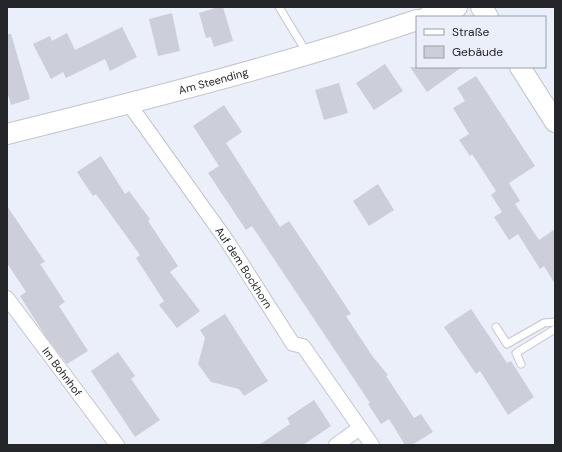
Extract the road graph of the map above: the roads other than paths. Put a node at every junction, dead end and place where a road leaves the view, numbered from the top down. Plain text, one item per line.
1 (279, 7) edge
2 (457, 7) edge
3 (481, 7) edge
4 (430, 16) edge
5 (487, 16) edge
6 (416, 20) edge
7 (307, 53) junction
8 (521, 68) edge
9 (129, 104) junction
10 (555, 122) edge
11 (7, 134) edge
12 (7, 298) edge
13 (555, 322) edge
14 (496, 328) dead end
15 (555, 329) edge
16 (521, 364) dead end
17 (360, 428) junction
18 (117, 445) edge
19 (336, 445) edge
20 (372, 445) edge

1 - 7 lane
2 - 4 street
3 - 5 street
6 - 7 street, Am Steending
7 - 9 street, Am Steending
8 - 10 street
9 - 11 street, Am Steending
9 - 17 street, Auf dem Bockhorn
12 - 18 street, Im Bohnhof
13 - 14 lane
15 - 16 lane
17 - 19 street
17 - 20 street, Auf dem Bockhorn

